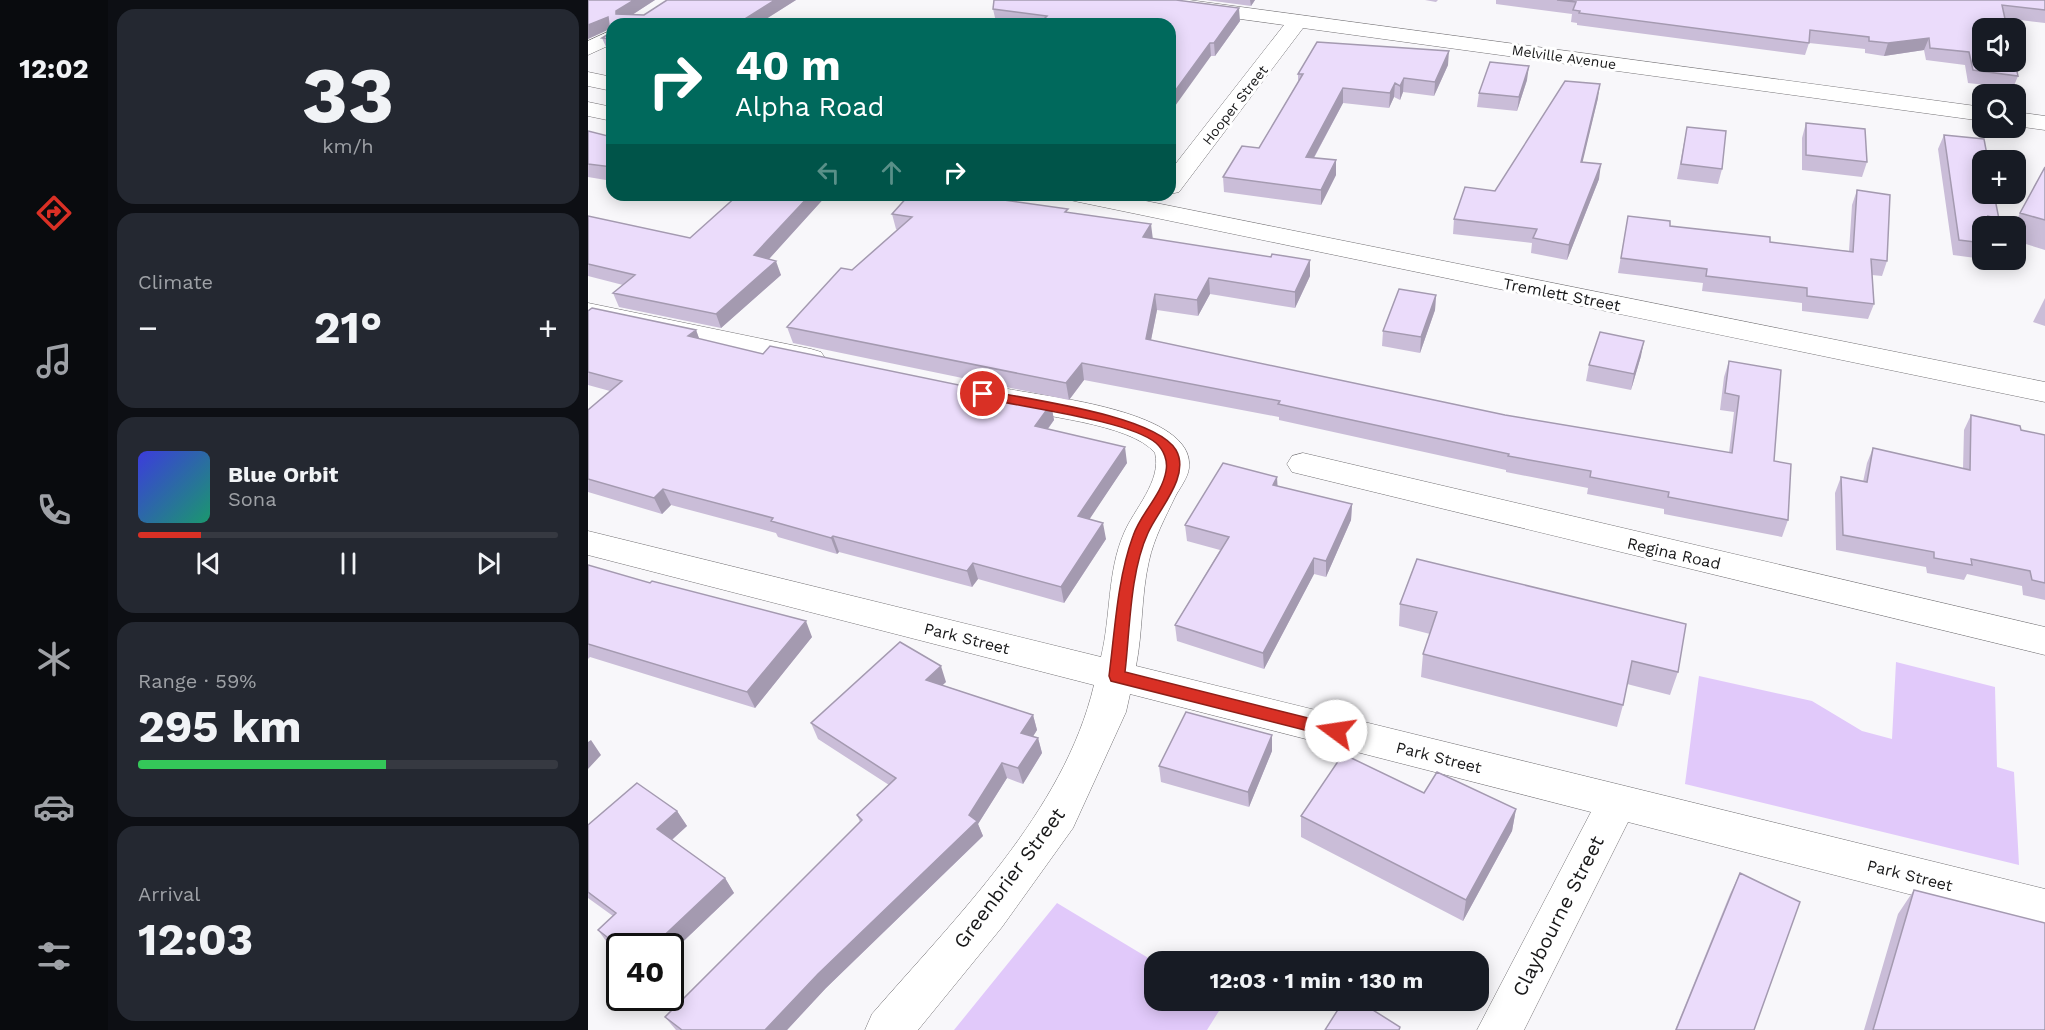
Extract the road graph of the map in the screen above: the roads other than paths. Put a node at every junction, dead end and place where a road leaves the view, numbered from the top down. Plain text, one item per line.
1 (1145, 0) edge
2 (1298, 21) junction
3 (606, 39) edge
4 (588, 49) edge
5 (588, 79) edge
6 (606, 83) edge
7 (588, 109) edge
8 (606, 113) edge
9 (1972, 113) edge
10 (2026, 120) edge
11 (2045, 123) edge
12 (1176, 180) edge
13 (1138, 201) edge
14 (1158, 203) edge
15 (588, 311) edge
16 (844, 365) edge
17 (2045, 392) edge
18 (983, 394) edge
19 (1303, 464) dead end
20 (588, 543) edge
21 (2045, 641) edge
22 (1116, 676) junction
23 (1617, 802) junction
24 (2045, 909) edge
25 (888, 1030) edge
26 (1500, 1030) edge

1 - 2 street, Melville Avenue
2 - 9 street, Melville Avenue
2 - 12 street, Hooper Street
3 - 4 street
5 - 6 street
7 - 8 street
10 - 11 street
13 - 14 street, Tremlett Street
14 - 17 street, Tremlett Street
15 - 16 street
18 - 22 street, Greenbrier Street
19 - 21 street, Regina Road
20 - 22 street, Park Street
22 - 23 street, Park Street
22 - 25 street, Greenbrier Street
23 - 24 street, Park Street
23 - 26 street, Claybourne Street

